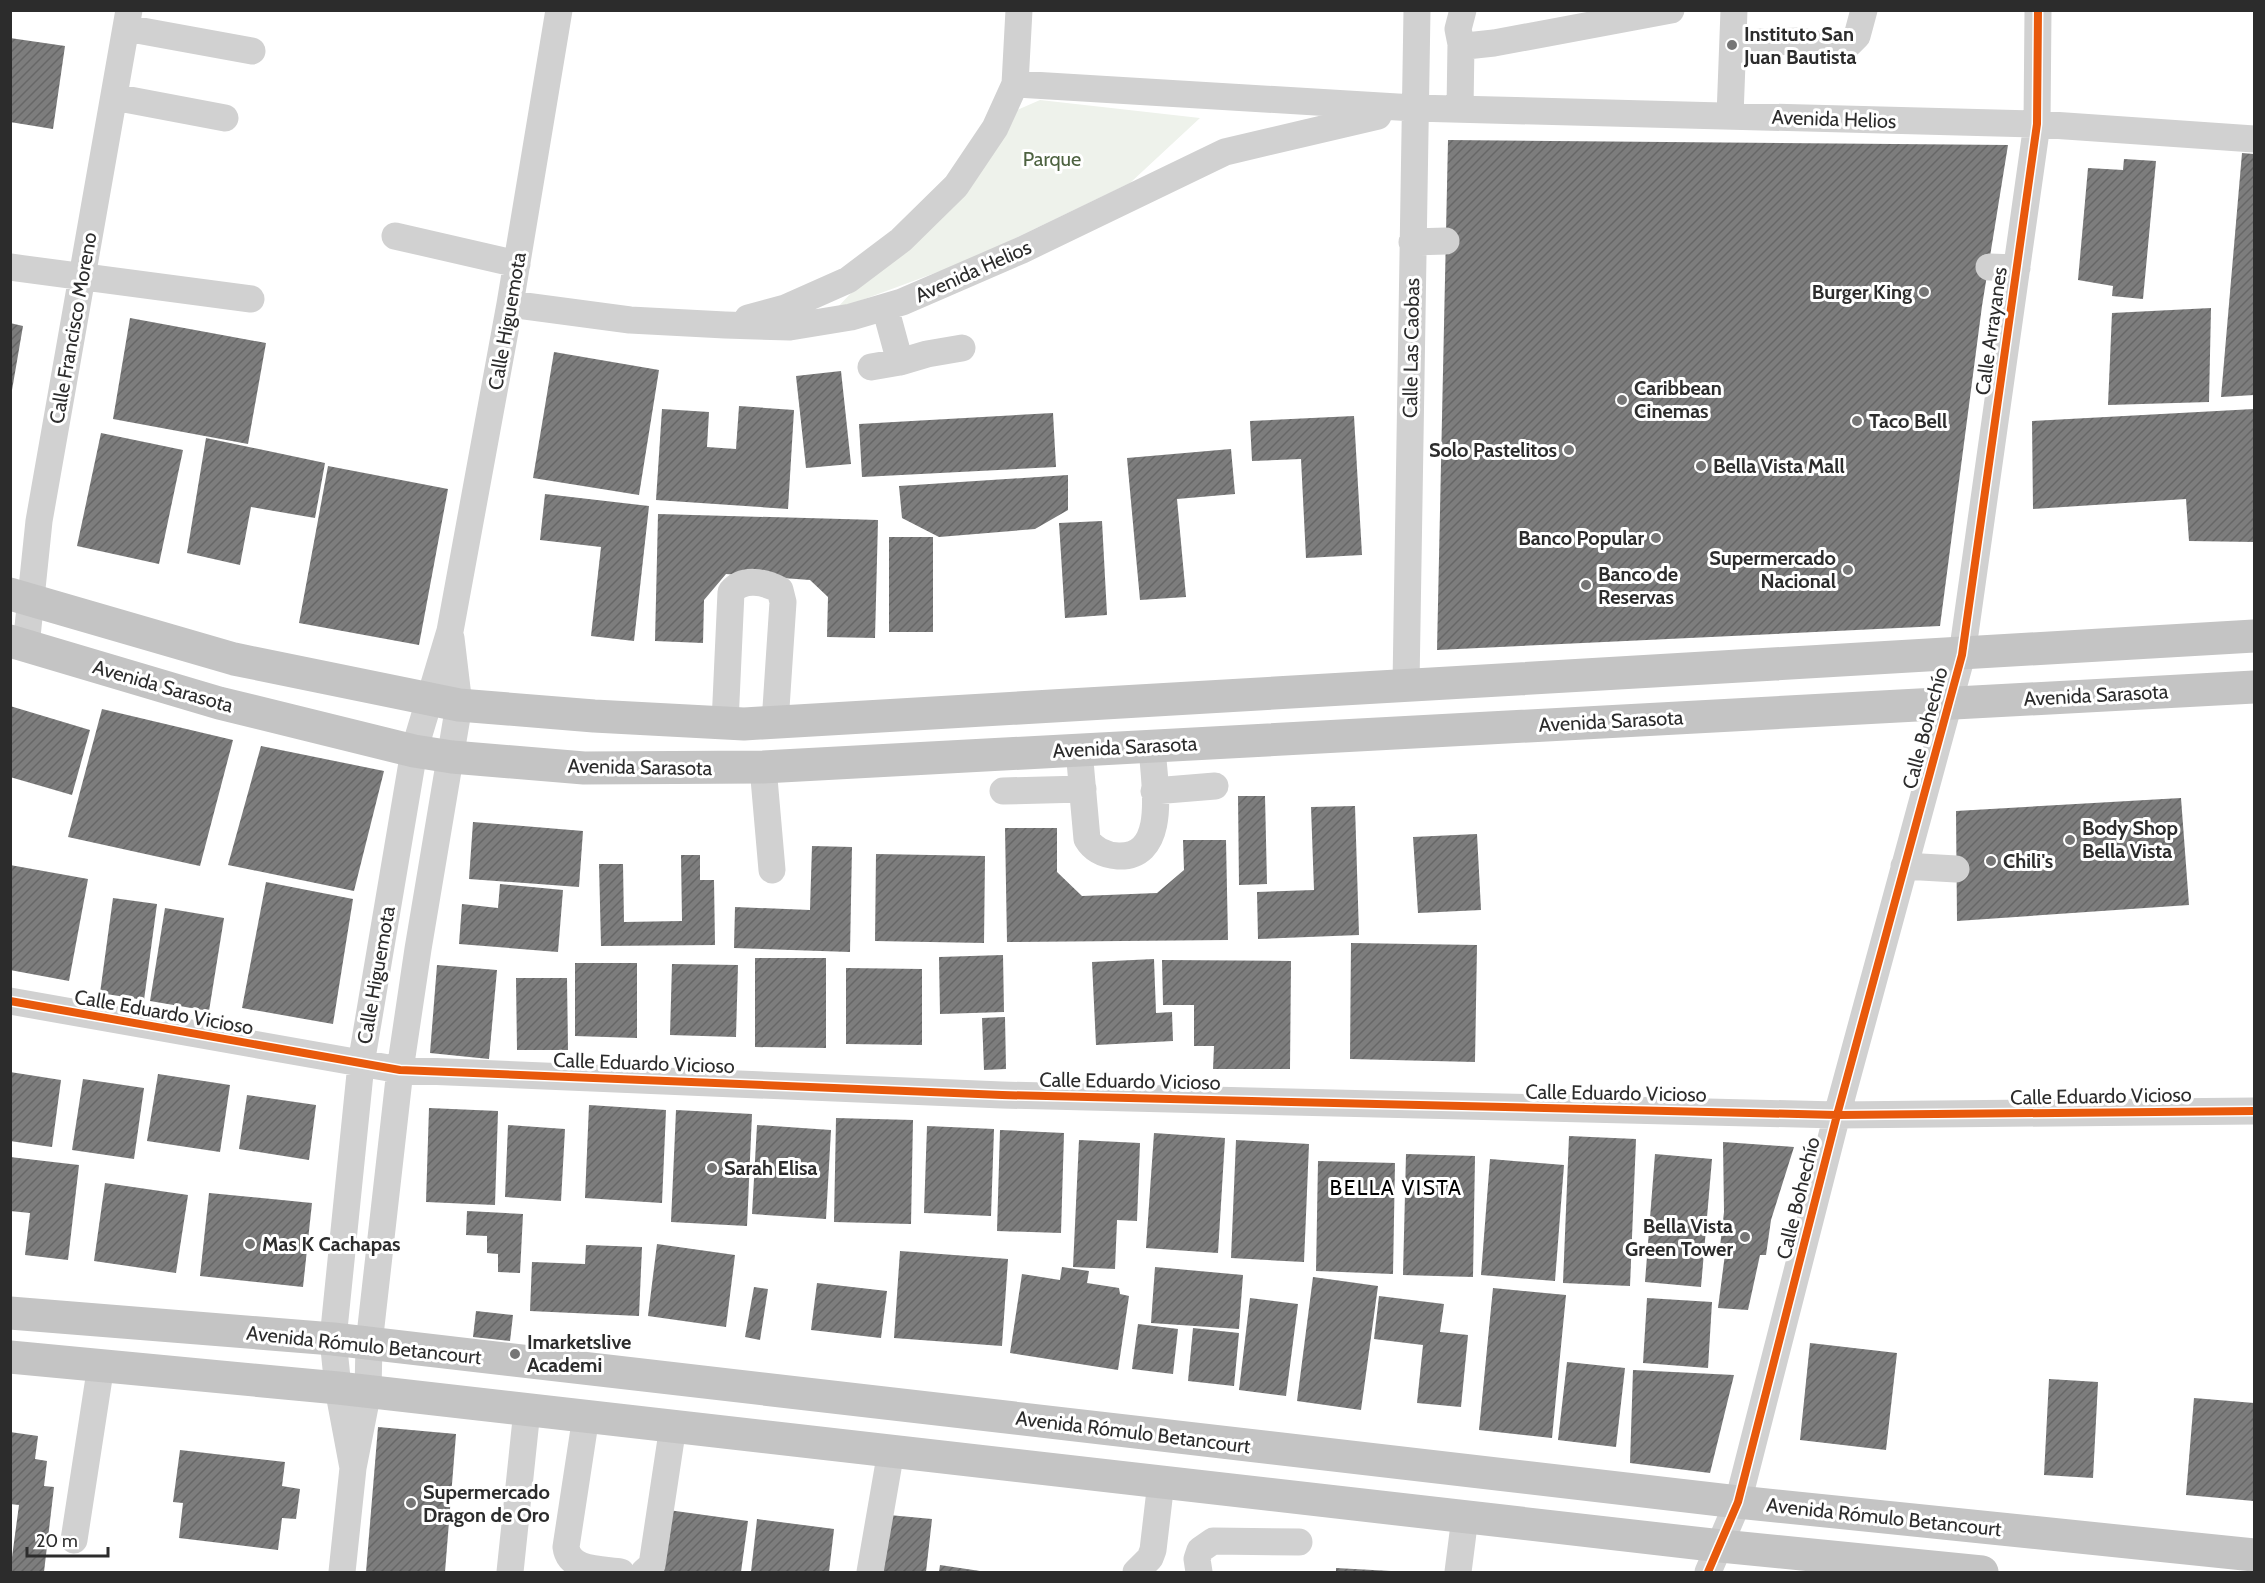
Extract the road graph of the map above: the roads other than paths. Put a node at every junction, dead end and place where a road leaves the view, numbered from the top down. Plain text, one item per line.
1 (559, 10) edge
2 (1019, 10) edge
3 (1417, 10) edge
4 (1463, 10) edge
5 (1671, 10) edge
6 (1734, 10) edge
7 (1864, 10) edge
8 (2038, 10) edge
9 (127, 19) edge
10 (1461, 43) junction
11 (1733, 43) junction
12 (252, 51) dead end
13 (1015, 84) junction
14 (114, 96) junction
15 (1414, 108) junction
16 (1460, 109) junction
17 (1730, 116) junction
18 (225, 118) dead end
19 (2037, 124) junction
20 (2254, 139) edge
21 (395, 236) dead end
22 (1446, 241) dead end
23 (1412, 242) junction
24 (517, 264) junction
25 (10, 267) edge
26 (1989, 267) dead end
27 (2017, 268) junction
28 (82, 278) junction
29 (251, 299) dead end
30 (510, 304) junction
31 (885, 307) junction
32 (725, 325) junction
33 (962, 348) dead end
34 (900, 362) junction
35 (871, 367) dead end
36 (20, 597) edge
37 (2254, 636) edge
38 (18, 644) edge
39 (1962, 655) junction
40 (1406, 685) junction
41 (2254, 687) edge
42 (444, 701) junction
43 (1949, 702) junction
44 (725, 723) junction
45 (775, 723) junction
46 (1152, 746) junction
47 (1080, 750) junction
48 (414, 751) junction
49 (452, 757) junction
50 (763, 767) junction
51 (1215, 786) dead end
52 (1083, 789) junction
53 (1003, 791) dead end
54 (1154, 791) junction
55 (1904, 866) junction
56 (1956, 869) dead end
57 (772, 870) dead end
58 (10, 1001) edge
59 (361, 1064) junction
60 (400, 1070) junction
61 (2254, 1111) edge
62 (1837, 1115) junction
63 (10, 1313) edge
64 (333, 1339) junction
65 (369, 1344) junction
66 (10, 1357) edge
67 (101, 1365) junction
68 (353, 1389) junction
69 (527, 1410) junction
70 (586, 1416) junction
71 (673, 1426) junction
72 (891, 1451) junction
73 (1161, 1482) junction
74 (1738, 1502) junction
75 (1465, 1517) junction
76 (74, 1540) dead end
77 (1299, 1542) dead end
78 (2254, 1556) edge
79 (1714, 1559) edge
80 (342, 1572) edge
81 (510, 1572) edge
82 (621, 1572) edge
83 (644, 1572) edge
84 (870, 1572) edge
85 (1136, 1572) edge
86 (1199, 1572) edge
87 (1458, 1572) edge
88 (1982, 1572) edge

1 - 24 street, Calle Higuemota
2 - 13 street
3 - 15 street, Calle Las Caobas
4 - 10 street
5 - 10 street
6 - 11 street
7 - 11 street
8 - 19 street, Calle Arrayanes
9 - 12 street
9 - 14 street, Calle Francisco Moreno
10 - 16 street
11 - 17 street
13 - 15 street, Avenida Helios
13 - 32 street
14 - 18 street
14 - 28 street, Calle Francisco Moreno
15 - 16 street, Avenida Helios
15 - 23 street, Calle Las Caobas
15 - 31 street, Avenida Helios
16 - 17 street, Avenida Helios
17 - 19 street, Avenida Helios
19 - 20 street, Avenida Helios
19 - 27 street, Calle Arrayanes
21 - 24 street
22 - 23 street
23 - 40 street, Calle Las Caobas
24 - 30 street, Calle Higuemota
25 - 28 street
26 - 27 street
27 - 39 street, Calle Arrayanes
28 - 29 street
28 - 36 street, Calle Francisco Moreno
30 - 32 street, Avenida Helios
30 - 42 street, Calle Higuemota
31 - 32 street, Avenida Helios
31 - 34 street
33 - 34 street
34 - 35 street
36 - 38 street, Calle Francisco Moreno
36 - 42 main road
37 - 39 main road
38 - 48 main road, Avenida Sarasota
39 - 40 main road
39 - 43 street, Calle Bohechío
40 - 45 main road
41 - 43 main road, Avenida Sarasota
42 - 44 main road
42 - 48 street, Calle Higuemota
42 - 49 street, Calle Higuemota
43 - 46 main road, Avenida Sarasota
43 - 55 street, Calle Bohechío
44 - 45 main road
44 - 45 street
46 - 47 main road, Avenida Sarasota
46 - 54 street
47 - 50 main road, Avenida Sarasota
47 - 52 street
48 - 49 main road, Avenida Sarasota
48 - 59 street, Calle Higuemota
49 - 50 main road, Avenida Sarasota
49 - 60 street, Calle Higuemota
50 - 57 street
51 - 54 street
52 - 53 street
52 - 54 street
55 - 56 street
55 - 62 street, Calle Bohechío
58 - 59 street, Calle Eduardo Vicioso
59 - 60 street, Calle Eduardo Vicioso
59 - 64 street, Calle Higuemota
60 - 62 street, Calle Eduardo Vicioso
60 - 65 street, Calle Higuemota
61 - 62 street, Calle Eduardo Vicioso
62 - 74 street, Calle Bohechío
63 - 64 main road, Avenida Rómulo Betancourt
64 - 65 main road, Avenida Rómulo Betancourt
64 - 68 street, Calle Higuemota
65 - 68 street, Calle Higuemota
65 - 74 main road, Avenida Rómulo Betancourt
66 - 67 main road
67 - 68 main road
67 - 76 street
68 - 69 main road
68 - 80 street, Calle Higuemota
69 - 70 main road
69 - 81 street
70 - 71 main road
70 - 82 street
71 - 72 main road
71 - 83 street
72 - 73 main road
72 - 84 street
73 - 75 main road
73 - 85 street
74 - 78 main road, Avenida Rómulo Betancourt
74 - 79 street, Calle Bohechío
75 - 79 main road
75 - 87 street
77 - 86 street
79 - 88 main road

